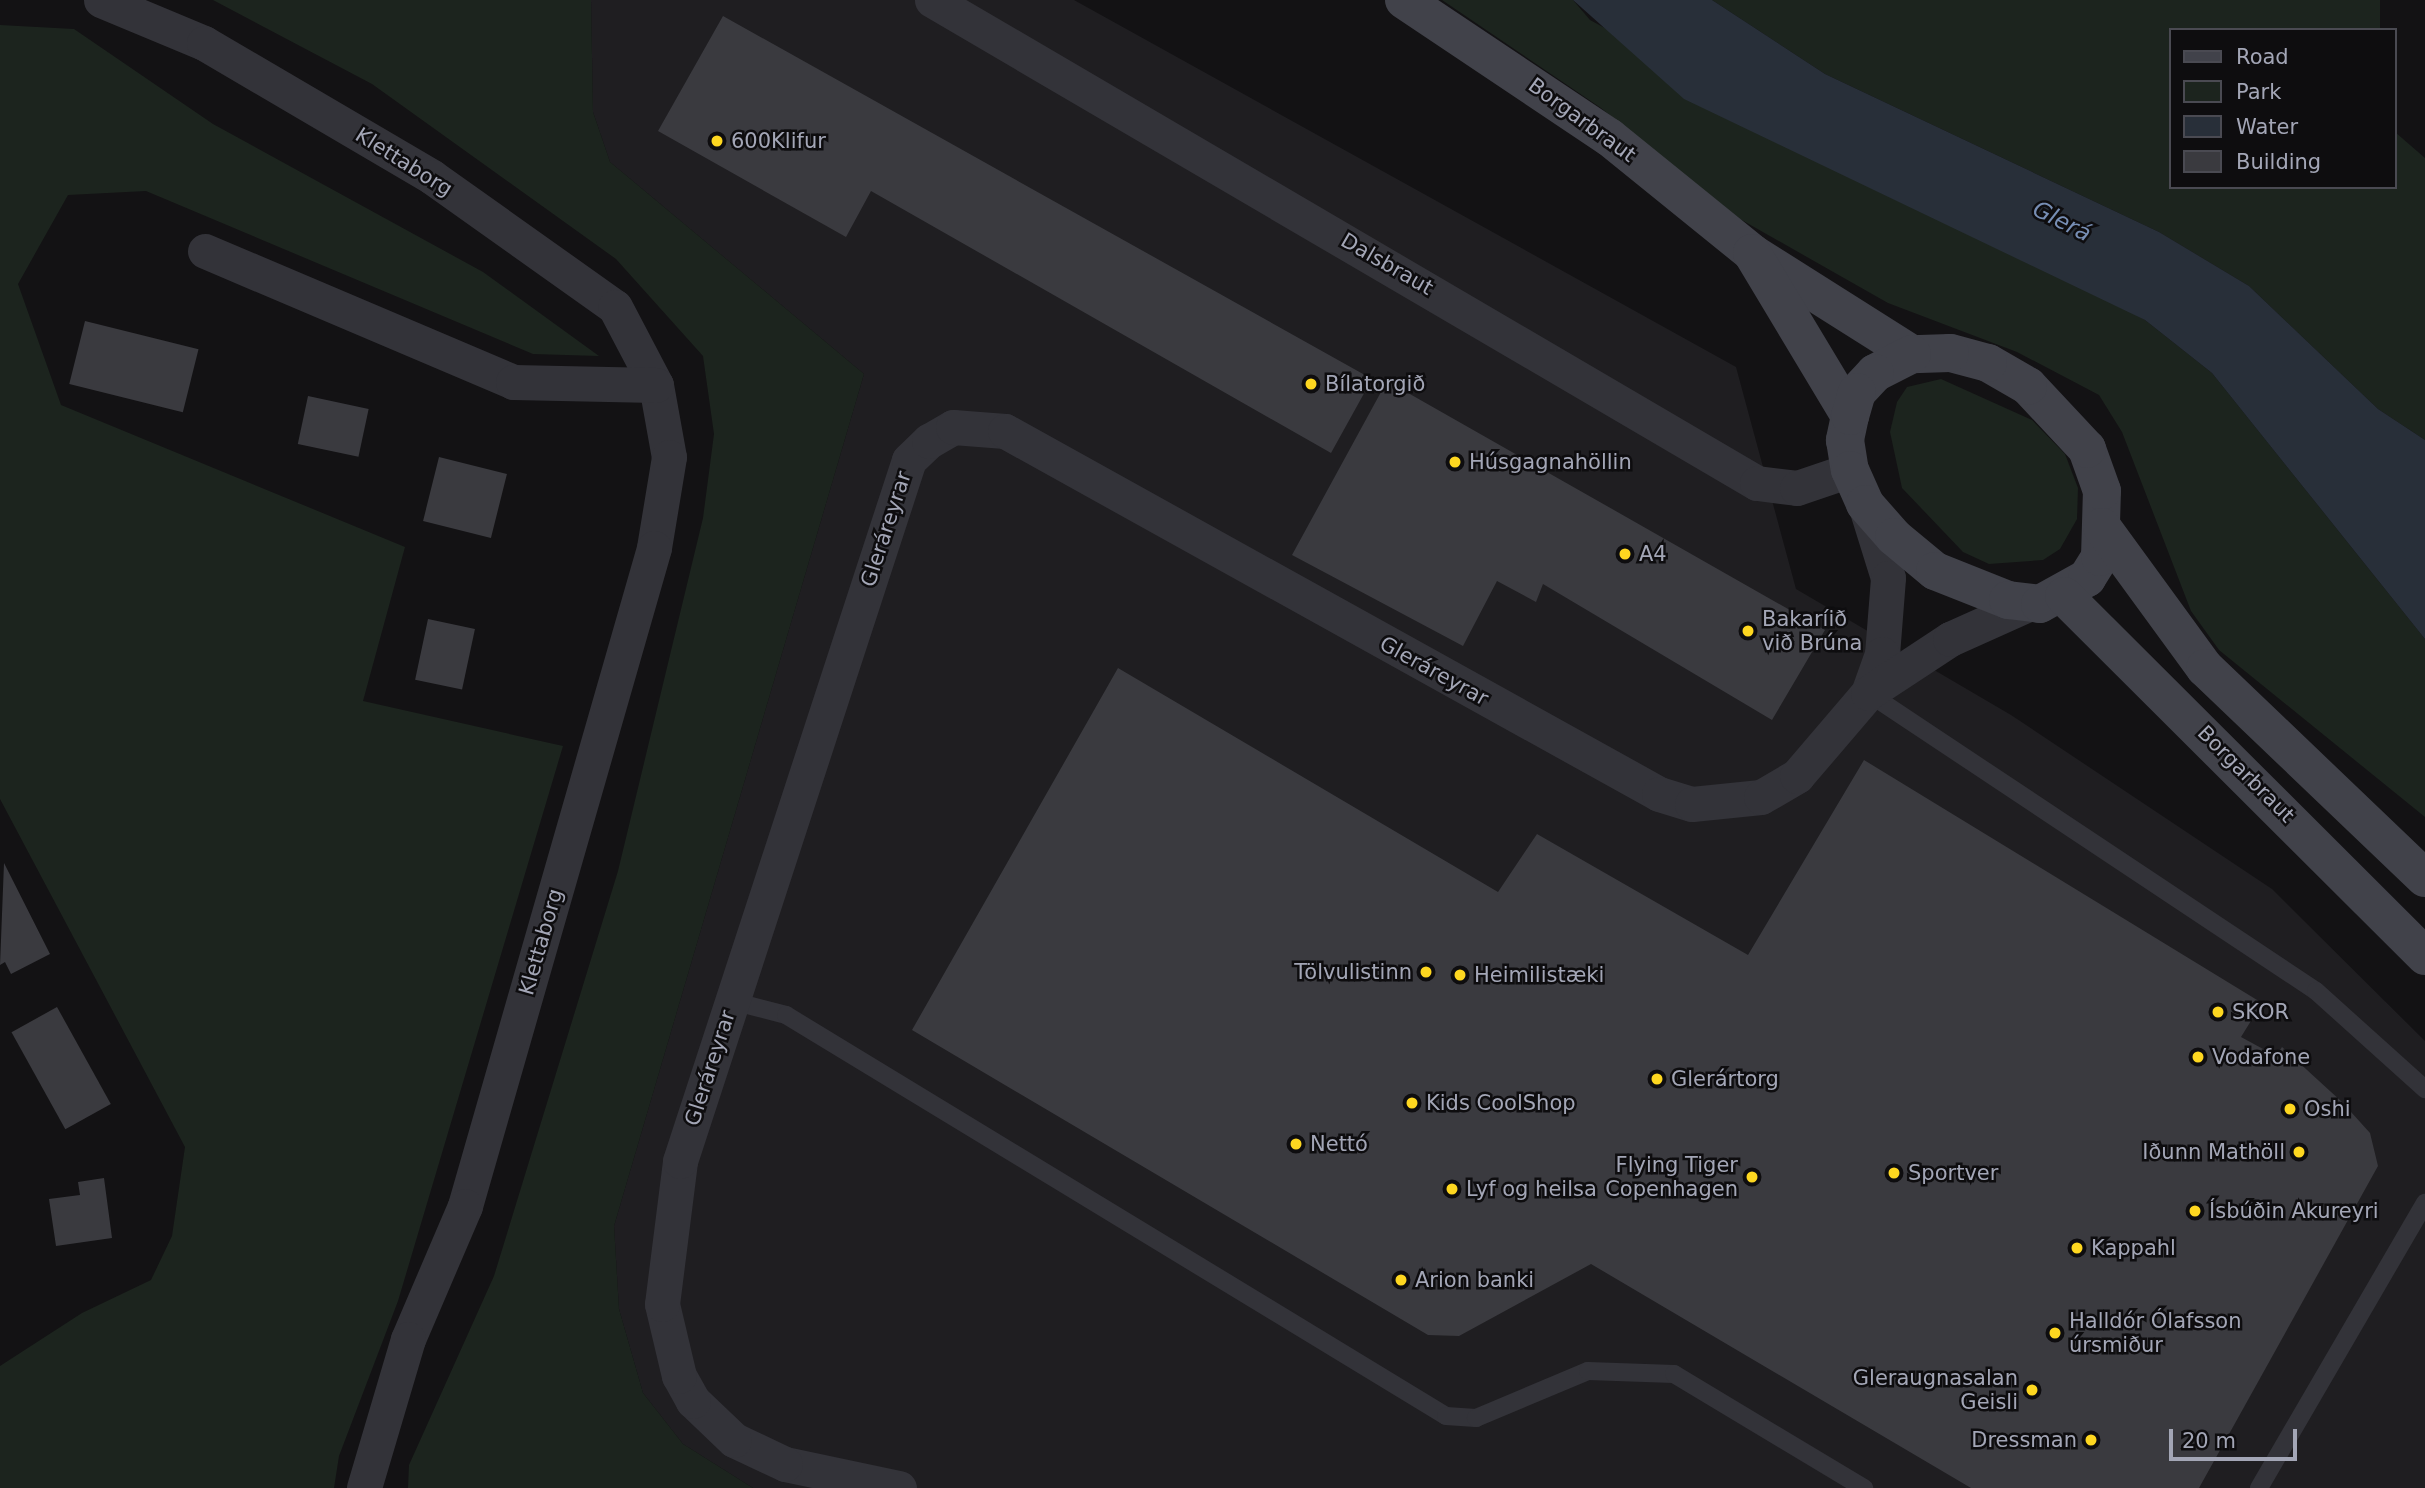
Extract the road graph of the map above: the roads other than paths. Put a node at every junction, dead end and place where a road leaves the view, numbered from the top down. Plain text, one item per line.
1 (101, 0) edge
2 (932, 0) edge
3 (1404, 0) edge
4 (205, 251) dead end
5 (1752, 253) junction
6 (1912, 354) junction
7 (656, 385) junction
8 (1850, 416) junction
9 (1858, 487) junction
10 (2102, 527) junction
11 (2047, 599) junction
12 (1868, 693) junction
13 (2425, 878) edge
14 (2425, 956) edge
15 (732, 1000) junction
16 (2425, 1089) edge
17 (2425, 1203) edge
18 (364, 1488) edge
19 (899, 1488) edge
20 (1864, 1488) edge
21 (2259, 1488) edge

1 - 7 street, Klettaborg
2 - 9 street, Dalsbraut
3 - 5 street, Borgarbraut
4 - 7 street
5 - 6 street, Borgarbraut
5 - 8 street, Borgarbraut
6 - 8 street
6 - 10 street
7 - 18 street, Klettaborg
8 - 9 street
9 - 11 street, Borgarbraut
9 - 12 street, Gleráreyrar
10 - 11 street
10 - 13 street
11 - 12 street, Gleráreyrar
11 - 14 street, Borgarbraut
12 - 15 street, Gleráreyrar
12 - 16 lane
15 - 19 street, Gleráreyrar
15 - 20 lane
17 - 21 lane

